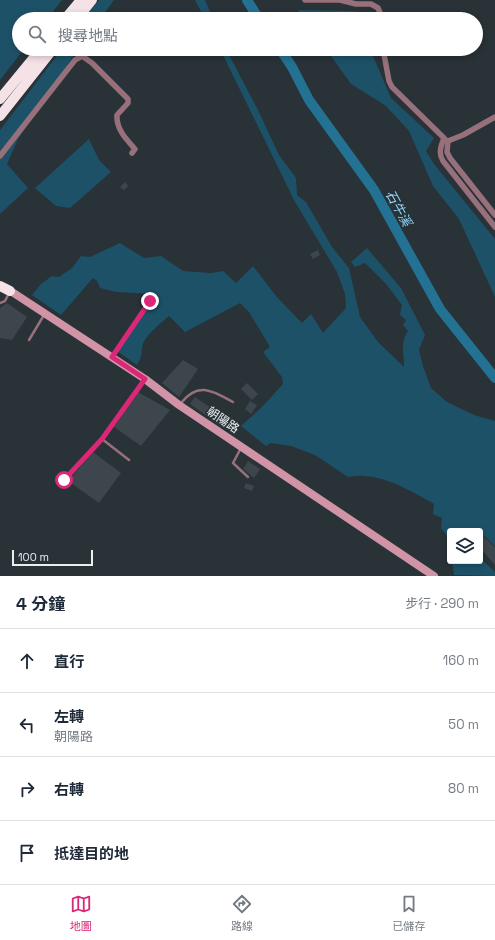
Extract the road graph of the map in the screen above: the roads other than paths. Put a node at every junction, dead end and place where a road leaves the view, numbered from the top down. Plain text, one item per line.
1 (81, 0) edge
2 (92, 0) edge
3 (305, 0) edge
4 (71, 12) edge
5 (83, 12) edge
6 (379, 12) edge
7 (35, 56) edge
8 (47, 56) edge
9 (384, 56) edge
10 (0, 99) edge
11 (0, 116) edge
12 (495, 116) edge
13 (446, 140) junction
14 (132, 153) dead end
15 (0, 156) edge
16 (495, 215) edge
17 (495, 227) edge
18 (0, 285) edge
19 (10, 291) junction
20 (150, 301) dead end
21 (0, 303) edge
22 (46, 312) junction
23 (29, 340) dead end
24 (112, 357) junction
25 (145, 379) junction
26 (233, 402) dead end
27 (180, 405) junction
28 (102, 439) junction
29 (242, 447) junction
30 (129, 460) dead end
31 (248, 477) dead end
32 (64, 480) dead end
33 (434, 576) edge

1 - 4 highway
2 - 5 highway
3 - 6 street
7 - 10 highway
8 - 11 highway
9 - 13 street
12 - 13 street
13 - 16 street
13 - 17 street
14 - 15 street
18 - 19 highway
19 - 21 lane
19 - 22 main road, 朝陽路
20 - 24 lane
22 - 23 lane
22 - 24 main road, 朝陽路
24 - 25 main road, 朝陽路
25 - 27 main road, 朝陽路
25 - 28 lane
26 - 27 lane
27 - 29 main road, 朝陽路
28 - 30 lane
28 - 32 lane
29 - 31 lane
29 - 33 main road, 朝陽路

